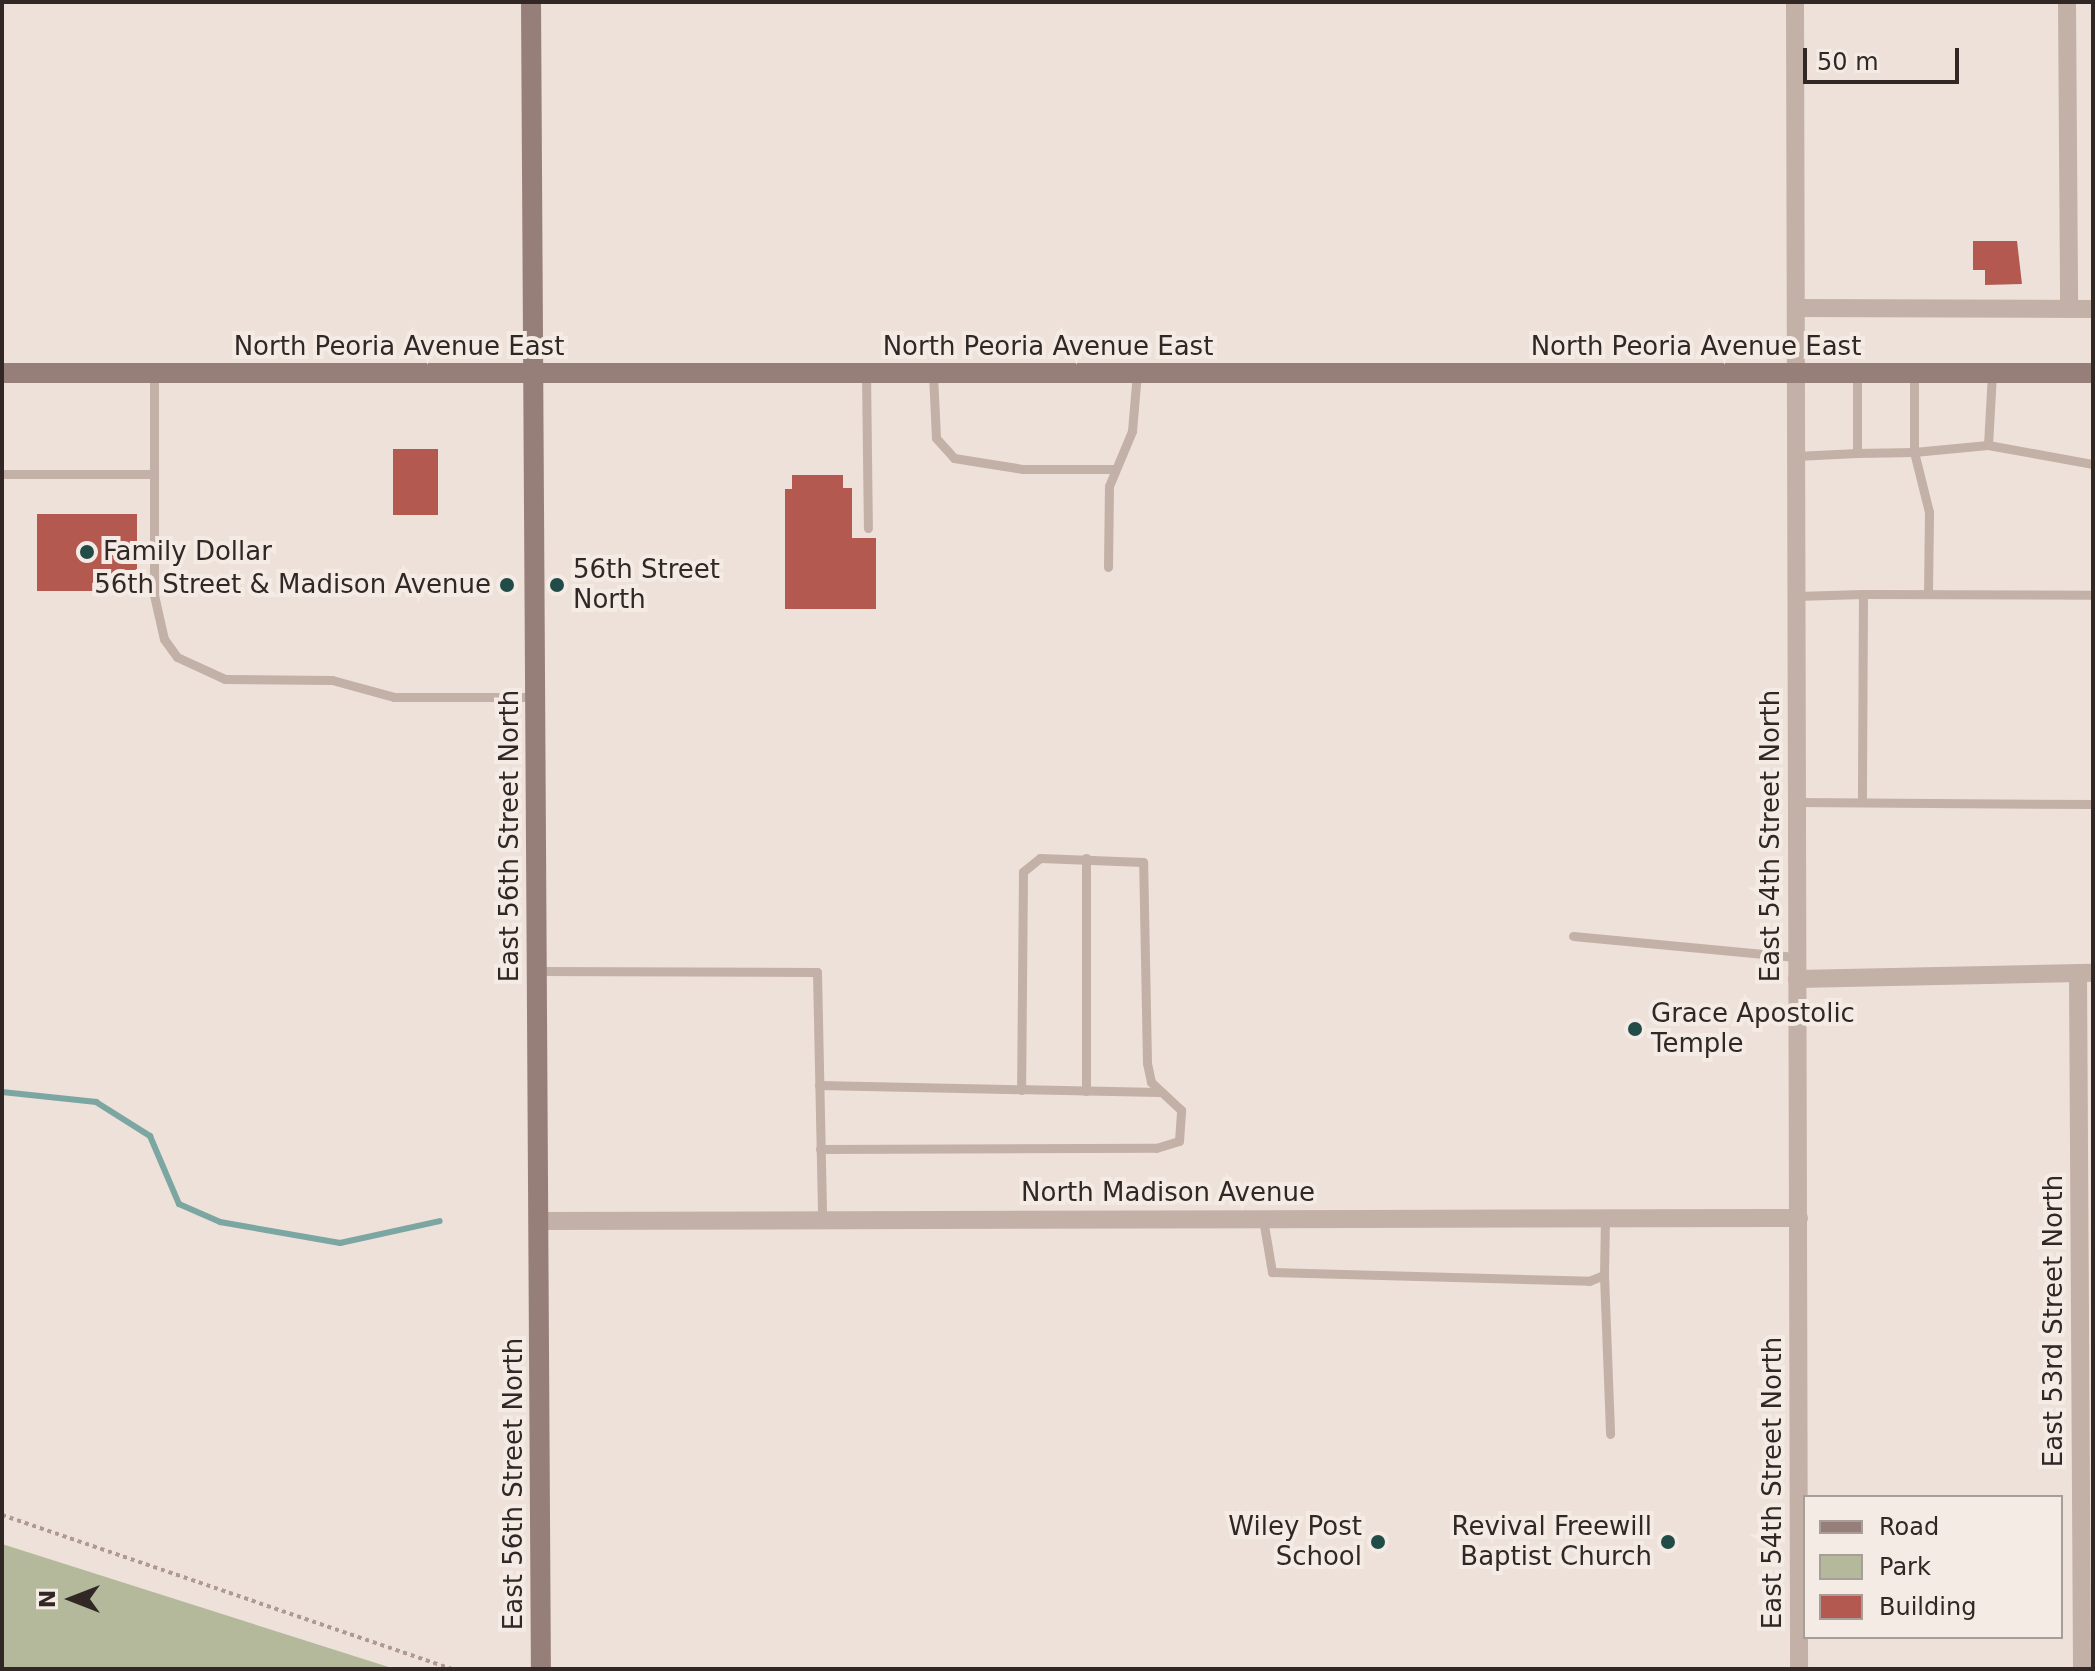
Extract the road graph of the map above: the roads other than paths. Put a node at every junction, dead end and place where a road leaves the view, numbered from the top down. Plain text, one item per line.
1 (531, 2) edge
2 (1795, 2) edge
3 (2067, 2) edge
4 (1796, 308) junction
5 (2069, 309) junction
6 (2093, 309) edge
7 (866, 372) junction
8 (933, 372) junction
9 (2, 373) edge
10 (154, 373) junction
11 (533, 373) junction
12 (1137, 373) junction
13 (1992, 373) junction
14 (2093, 373) edge
15 (1795, 374) junction
16 (1857, 374) junction
17 (1914, 374) junction
18 (1988, 445) junction
19 (1914, 452) junction
20 (1857, 453) junction
21 (1796, 456) junction
22 (2093, 464) edge
23 (1113, 469) junction
24 (5, 474) dead end
25 (154, 474) junction
26 (868, 528) dead end
27 (1108, 567) dead end
28 (1863, 594) junction
29 (1928, 594) junction
30 (2093, 595) edge
31 (1796, 596) junction
32 (535, 697) junction
33 (1796, 802) junction
34 (1862, 802) junction
35 (2093, 804) edge
36 (1086, 858) junction
37 (1573, 936) dead end
38 (1797, 957) junction
39 (537, 971) junction
40 (2086, 973) edge
41 (1797, 979) junction
42 (819, 1085) junction
43 (1021, 1090) junction
44 (1086, 1091) junction
45 (1159, 1092) junction
46 (820, 1149) junction
47 (1799, 1218) junction
48 (1263, 1219) junction
49 (1605, 1219) junction
50 (822, 1220) junction
51 (538, 1221) junction
52 (1604, 1275) junction
53 (1610, 1434) dead end
54 (541, 1669) edge
55 (1799, 1669) edge
56 (2082, 1669) edge

1 - 11 main road, East 56th Street North
2 - 4 street, East 54th Street North
3 - 5 street
4 - 5 street, North Peoria Avenue East
4 - 15 street, East 54th Street North
5 - 6 street, North Peoria Avenue East
7 - 8 main road, North Peoria Avenue East
7 - 11 main road, North Peoria Avenue East
7 - 26 lane
8 - 12 main road, North Peoria Avenue East
8 - 23 lane
9 - 10 main road, North Peoria Avenue East
10 - 11 main road, North Peoria Avenue East
10 - 25 lane
11 - 32 main road, East 56th Street North
12 - 15 main road, North Peoria Avenue East
12 - 23 lane
13 - 14 main road, North Peoria Avenue East
13 - 17 main road, North Peoria Avenue East
13 - 18 lane
15 - 16 main road, North Peoria Avenue East
15 - 21 street, East 54th Street North
16 - 17 main road, North Peoria Avenue East
16 - 20 lane
17 - 19 lane
18 - 19 lane
18 - 22 lane
19 - 20 lane
19 - 29 lane
20 - 21 lane
21 - 31 street, East 54th Street North
23 - 27 lane
24 - 25 lane
25 - 32 lane
28 - 29 lane
28 - 31 lane
28 - 34 lane
29 - 30 lane
31 - 33 street, East 54th Street North
32 - 39 main road, East 56th Street North
33 - 34 lane
33 - 38 street, East 54th Street North
34 - 35 lane
36 - 43 lane
36 - 44 lane
36 - 45 lane
37 - 38 lane
38 - 41 street, East 54th Street North
39 - 42 lane
39 - 51 main road, East 56th Street North
40 - 41 street
40 - 56 street, East 53rd Street North
41 - 47 street, East 54th Street North
42 - 43 lane
42 - 46 lane
43 - 44 lane
44 - 45 lane
45 - 46 lane
46 - 50 lane
47 - 49 street, North Madison Avenue
47 - 55 street, East 54th Street North
48 - 49 street, North Madison Avenue
48 - 50 street, North Madison Avenue
48 - 52 lane
49 - 52 lane
50 - 51 street, North Madison Avenue
51 - 54 main road, East 56th Street North
52 - 53 lane

